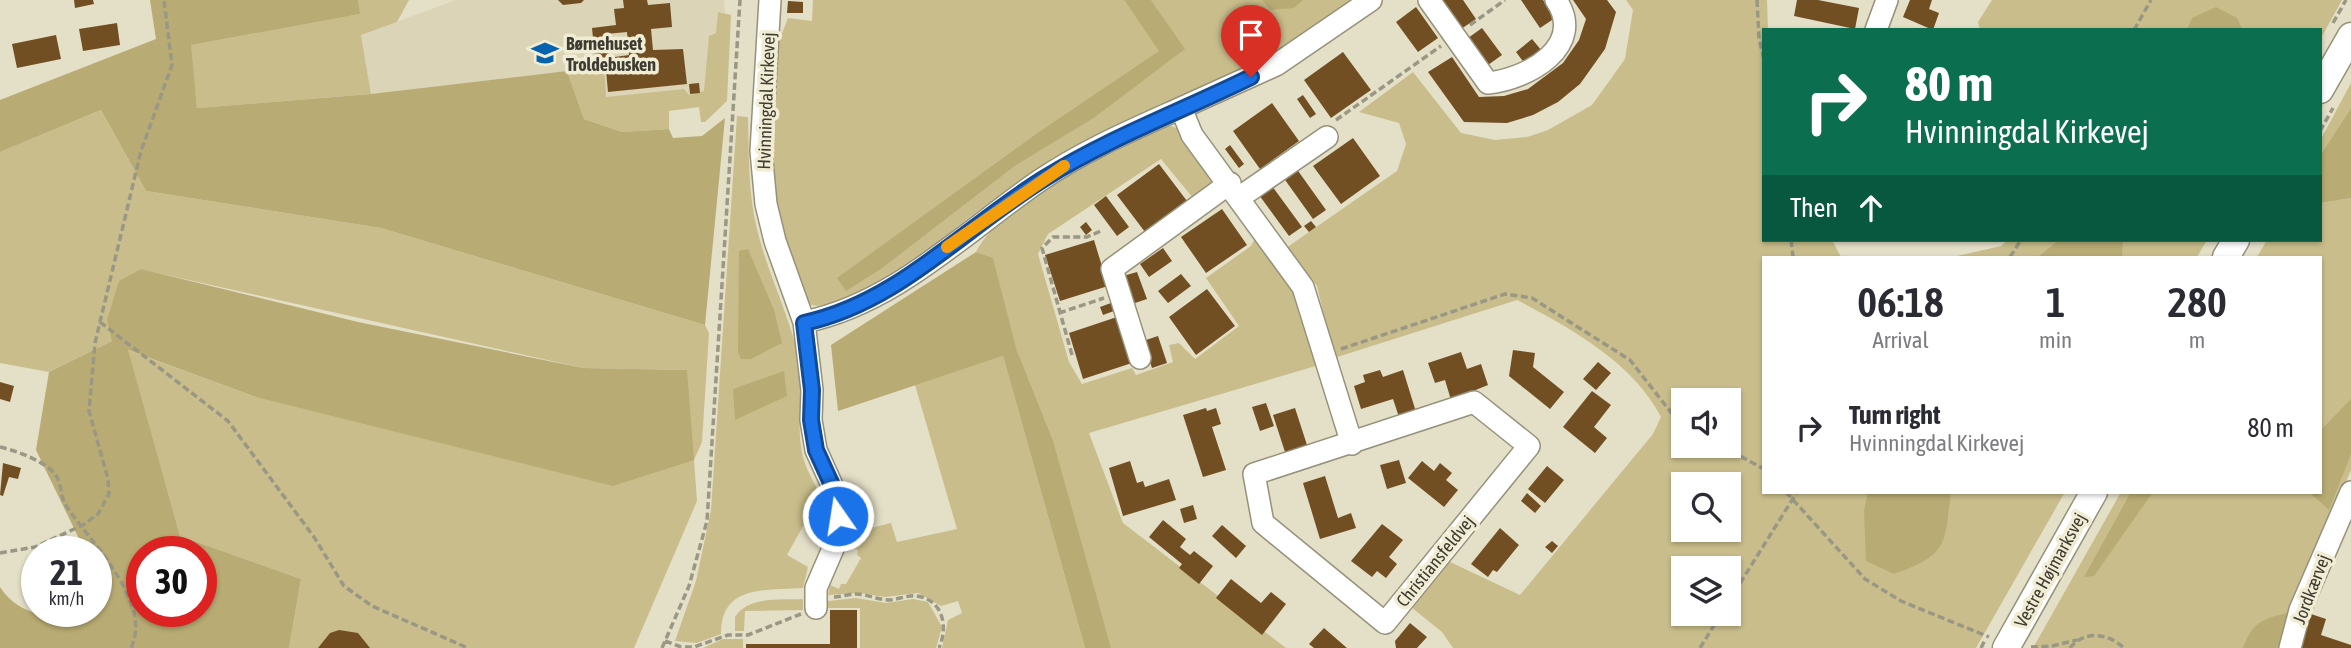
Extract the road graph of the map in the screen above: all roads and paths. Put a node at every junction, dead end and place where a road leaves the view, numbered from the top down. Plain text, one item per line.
1 (164, 0) edge
2 (740, 0) edge
3 (770, 0) edge
4 (1371, 0) edge
5 (1429, 0) edge
6 (1505, 0) edge
7 (1556, 0) edge
8 (1757, 0) edge
9 (1886, 0) edge
10 (2151, 0) edge
11 (1877, 28) edge
12 (2135, 28) edge
13 (1455, 36) junction
14 (2351, 36) edge
15 (1762, 51) edge
16 (2322, 87) edge
17 (1181, 108) junction
18 (1327, 137) joint
19 (1235, 190) junction
20 (1103, 230) dead end
21 (1120, 293) junction
22 (1059, 313) junction
23 (100, 322) junction
24 (804, 323) junction
25 (1324, 354) junction
26 (1072, 355) dead end
27 (1140, 358) dead end
28 (1671, 412) edge
29 (1352, 444) junction
30 (0, 447) edge
31 (1741, 457) edge
32 (1762, 468) edge
33 (2351, 492) edge
34 (1788, 494) edge
35 (1796, 494) edge
36 (2093, 494) edge
37 (1793, 499) junction
38 (83, 525) junction
39 (0, 553) edge
40 (1741, 582) edge
41 (816, 602) junction
42 (1714, 626) edge
43 (2077, 640) junction
44 (665, 641) junction
45 (2008, 645) edge
46 (131, 648) edge
47 (468, 648) edge
48 (662, 648) edge
49 (939, 648) edge
50 (1700, 648) edge
51 (2070, 648) edge
52 (2124, 648) edge
53 (2290, 648) edge

1 - 23 path
2 - 44 path
3 - 24 street, Hvinningdal Kirkevej
4 - 17 street
5 - 13 street
6 - 13 path
7 - 13 street
8 - 15 path
9 - 11 street
10 - 12 path
13 - 18 path
14 - 16 street
17 - 19 street
17 - 24 street
18 - 19 street
19 - 21 street
19 - 25 street
20 - 22 path
21 - 22 path
21 - 27 street
22 - 26 path
23 - 38 path
23 - 47 path
24 - 41 street, Hvinningdal Kirkevej
25 - 28 path
25 - 29 street
29 - 29 street, Christiansfeldvej
30 - 38 path
31 - 32 path
33 - 53 street, Jordkærvej
34 - 37 path
35 - 37 path
36 - 45 street, Vestre Højmarksvej
37 - 40 path
37 - 45 path
38 - 39 path
38 - 46 path
41 - 44 path
41 - 49 path
42 - 50 path
43 - 45 path
43 - 51 path
43 - 52 path
44 - 48 path

